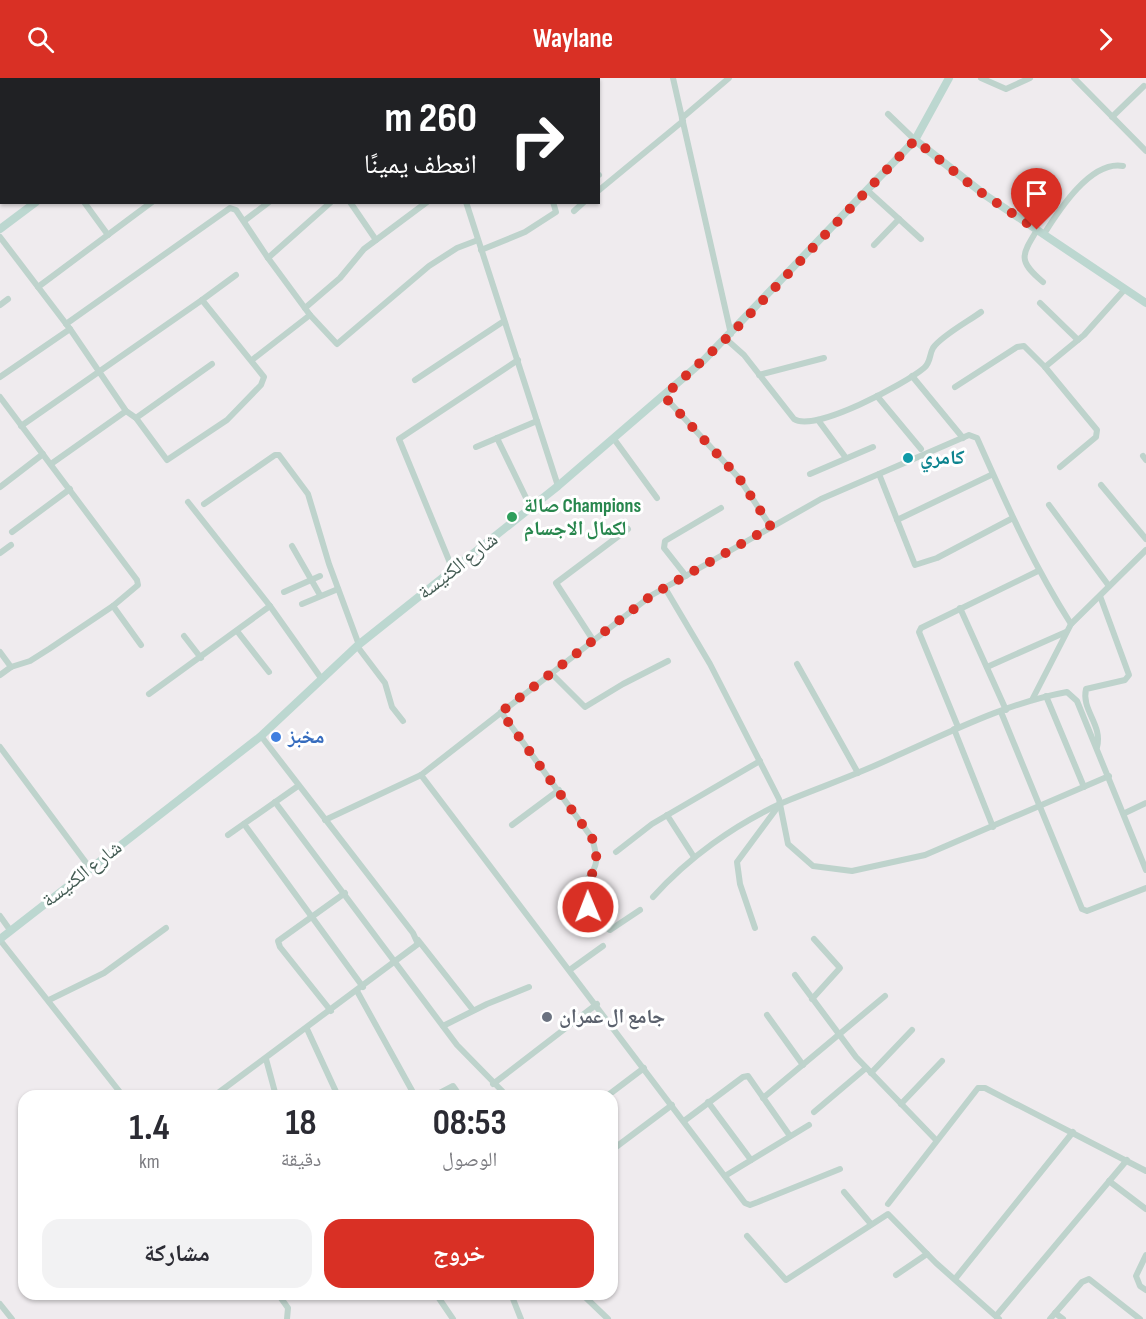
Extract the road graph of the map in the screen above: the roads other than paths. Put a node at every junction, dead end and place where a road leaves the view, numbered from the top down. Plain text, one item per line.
1 (673, 78) edge
2 (729, 78) edge
3 (949, 78) edge
4 (981, 78) edge
5 (1030, 78) edge
6 (1074, 78) edge
7 (1144, 86) dead end
8 (888, 114) dead end
9 (1112, 117) junction
10 (683, 119) junction
11 (915, 140) junction
12 (1146, 151) edge
13 (1123, 166) dead end
14 (600, 189) edge
15 (867, 190) junction
16 (33, 204) edge
17 (85, 204) edge
18 (149, 204) edge
19 (232, 204) edge
20 (266, 204) edge
21 (329, 204) edge
22 (351, 204) edge
23 (424, 204) edge
24 (467, 204) edge
25 (554, 204) edge
26 (582, 204) edge
27 (236, 210) junction
28 (574, 211) dead end
29 (899, 219) junction
30 (244, 221) junction
31 (0, 229) edge
32 (1040, 232) junction
33 (108, 235) junction
34 (0, 237) edge
35 (921, 238) dead end
36 (376, 240) junction
37 (478, 240) junction
38 (874, 245) dead end
39 (481, 250) junction
40 (268, 258) junction
41 (236, 274) dead end
42 (1043, 282) dead end
43 (38, 287) junction
44 (1125, 289) junction
45 (8, 299) dead end
46 (202, 300) junction
47 (1040, 303) dead end
48 (1146, 303) edge
49 (0, 304) edge
50 (305, 308) junction
51 (981, 312) dead end
52 (310, 315) junction
53 (504, 321) junction
54 (68, 326) junction
55 (728, 337) junction
56 (1078, 340) junction
57 (824, 358) dead end
58 (252, 360) junction
59 (518, 360) junction
60 (212, 364) dead end
61 (1045, 367) junction
62 (98, 372) junction
63 (759, 375) junction
64 (912, 376) junction
65 (0, 377) edge
66 (415, 380) dead end
67 (955, 387) dead end
68 (664, 396) junction
69 (877, 396) junction
70 (0, 397) edge
71 (6, 406) junction
72 (0, 410) edge
73 (126, 411) junction
74 (136, 418) junction
75 (818, 420) junction
76 (537, 422) junction
77 (21, 426) junction
78 (497, 438) junction
79 (963, 438) junction
80 (614, 439) junction
81 (476, 447) dead end
82 (873, 447) dead end
83 (921, 449) dead end
84 (43, 454) junction
85 (846, 458) junction
86 (51, 464) junction
87 (1060, 467) dead end
88 (810, 474) dead end
89 (879, 474) junction
90 (991, 476) junction
91 (1101, 485) dead end
92 (558, 486) junction
93 (0, 487) edge
94 (69, 489) junction
95 (657, 498) dead end
96 (188, 502) dead end
97 (204, 504) dead end
98 (1049, 505) dead end
99 (531, 508) junction
100 (721, 508) dead end
101 (1011, 519) junction
102 (897, 520) junction
103 (771, 527) junction
104 (628, 529) dead end
105 (12, 532) dead end
106 (1146, 539) edge
107 (11, 544) dead end
108 (291, 546) dead end
109 (1146, 550) edge
110 (0, 553) edge
111 (453, 570) junction
112 (1038, 571) junction
113 (320, 576) dead end
114 (686, 576) junction
115 (311, 579) junction
116 (1109, 586) junction
117 (665, 588) junction
118 (338, 589) junction
119 (284, 592) dead end
120 (320, 595) junction
121 (1100, 596) junction
122 (302, 604) dead end
123 (113, 606) junction
124 (270, 606) junction
125 (960, 608) junction
126 (1071, 624) junction
127 (237, 631) junction
128 (1066, 632) junction
129 (184, 636) dead end
130 (594, 640) junction
131 (141, 645) dead end
132 (358, 645) junction
133 (0, 652) edge
134 (201, 658) junction
135 (668, 661) dead end
136 (797, 664) dead end
137 (11, 667) junction
138 (987, 667) junction
139 (269, 672) dead end
140 (551, 673) junction
141 (0, 675) edge
142 (321, 678) junction
143 (149, 694) dead end
144 (1046, 696) junction
145 (1033, 698) junction
146 (1003, 711) junction
147 (501, 712) junction
148 (403, 721) dead end
149 (956, 728) junction
150 (261, 736) junction
151 (0, 747) edge
152 (1097, 747) junction
153 (760, 761) junction
154 (858, 773) junction
155 (422, 775) junction
156 (1109, 776) junction
157 (298, 786) junction
158 (1084, 787) junction
159 (559, 790) junction
160 (275, 802) junction
161 (1146, 803) edge
162 (780, 804) junction
163 (1039, 807) junction
164 (1125, 813) junction
165 (667, 815) junction
166 (325, 820) junction
167 (244, 824) junction
168 (512, 825) dead end
169 (993, 827) junction
170 (228, 835) dead end
171 (616, 852) dead end
172 (694, 857) junction
173 (90, 868) junction
174 (1146, 870) edge
175 (1146, 888) edge
176 (345, 893) junction
177 (653, 897) dead end
178 (640, 910) dead end
179 (0, 916) edge
180 (311, 916) junction
181 (166, 928) dead end
182 (755, 928) dead end
183 (10, 930) junction
184 (0, 939) edge
185 (814, 939) dead end
186 (418, 940) junction
187 (603, 946) dead end
188 (397, 961) junction
189 (571, 969) junction
190 (795, 975) dead end
191 (363, 987) junction
192 (529, 987) dead end
193 (357, 991) junction
194 (885, 996) dead end
195 (812, 999) junction
196 (49, 1000) junction
197 (597, 1004) junction
198 (473, 1010) junction
199 (331, 1011) junction
200 (767, 1015) dead end
201 (442, 1026) junction
202 (307, 1029) junction
203 (912, 1030) dead end
204 (839, 1036) junction
205 (266, 1059) junction
206 (942, 1061) dead end
207 (803, 1065) junction
208 (644, 1068) junction
209 (869, 1071) junction
210 (493, 1084) junction
211 (118, 1090) edge
212 (222, 1090) edge
213 (274, 1090) edge
214 (335, 1090) edge
215 (412, 1090) edge
216 (443, 1090) edge
217 (456, 1090) edge
218 (500, 1090) edge
219 (615, 1090) edge
220 (763, 1098) junction
221 (708, 1102) junction
222 (901, 1104) junction
223 (672, 1105) junction
224 (814, 1112) dead end
225 (684, 1121) junction
226 (809, 1125) dead end
227 (1073, 1132) junction
228 (790, 1136) junction
229 (936, 1140) junction
230 (618, 1146) edge
231 (751, 1160) junction
232 (1127, 1161) junction
233 (840, 1169) dead end
234 (1146, 1171) edge
235 (725, 1176) junction
236 (1109, 1181) junction
237 (844, 1192) dead end
238 (888, 1204) dead end
239 (1146, 1209) edge
240 (871, 1224) junction
241 (747, 1236) dead end
242 (927, 1254) junction
243 (1146, 1255) edge
244 (896, 1275) dead end
245 (955, 1279) junction
246 (1146, 1290) edge
247 (282, 1300) edge
248 (440, 1300) edge
249 (513, 1300) edge
250 (588, 1300) edge
251 (0, 1304) edge
252 (1052, 1316) edge
253 (998, 1318) edge
254 (12, 1319) edge
255 (287, 1319) edge
256 (453, 1319) edge
257 (521, 1319) edge
258 (608, 1319) edge
259 (1062, 1319) edge
260 (1140, 1319) edge

1 - 10 street
2 - 10 street
3 - 11 main road, شارع الكنيسة
4 - 5 street
6 - 9 street
7 - 9 street
8 - 11 street
9 - 12 street
10 - 14 street
10 - 55 street
11 - 15 main road, شارع الكنيسة
11 - 32 main road
13 - 32 street
15 - 29 street
15 - 55 main road, شارع الكنيسة
16 - 31 main road
17 - 33 street
18 - 33 street
19 - 27 street
20 - 30 street
21 - 40 street
22 - 36 street
23 - 36 street
24 - 37 street
25 - 39 street
26 - 28 street
27 - 30 street
27 - 54 street
29 - 35 street
29 - 38 street
30 - 40 street
32 - 42 street
32 - 44 main road
33 - 43 street
34 - 43 street
36 - 50 street
37 - 39 street
37 - 52 street
39 - 53 street
40 - 50 street
41 - 46 street
43 - 54 street
44 - 48 main road
44 - 56 street
45 - 49 street
46 - 58 street
46 - 62 street
47 - 56 street
50 - 52 street
51 - 64 street
52 - 58 street
53 - 59 street
53 - 66 street
54 - 62 street
54 - 65 street
55 - 63 street
55 - 68 main road, شارع الكنيسة
56 - 61 street
57 - 63 street
58 - 74 street
59 - 76 street
59 - 111 street
60 - 74 street
61 - 67 street
61 - 87 street
62 - 73 street
62 - 77 street
63 - 75 street
64 - 69 street
64 - 79 street
68 - 80 main road, شارع الكنيسة
68 - 103 street
69 - 75 street
69 - 83 street
70 - 71 street
71 - 72 street
71 - 77 street
73 - 74 street
73 - 86 street
75 - 85 street
76 - 78 street
76 - 92 street
77 - 84 street
78 - 81 street
78 - 99 street
79 - 89 street
79 - 90 street
80 - 92 main road, شارع الكنيسة
80 - 95 street
82 - 85 street
84 - 86 street
84 - 93 street
85 - 88 street
86 - 94 street
89 - 102 street
89 - 103 street
90 - 101 street
90 - 102 street
91 - 106 street
92 - 99 main road, شارع الكنيسة
94 - 105 street
94 - 123 street
96 - 124 street
97 - 118 street
98 - 116 street
99 - 111 main road, شارع الكنيسة
100 - 114 street
101 - 102 street
101 - 112 street
103 - 114 street
104 - 130 street
107 - 110 street
108 - 115 street
109 - 116 street
111 - 132 main road, شارع الكنيسة
112 - 125 street
112 - 126 street
113 - 115 street
114 - 117 street
115 - 119 street
115 - 120 street
116 - 121 street
117 - 130 street
117 - 153 street
118 - 120 street
118 - 132 street
120 - 122 street
121 - 126 street
121 - 152 street
123 - 131 street
123 - 137 street
124 - 127 street
124 - 142 street
125 - 138 street
125 - 149 street
126 - 128 street
127 - 134 street
127 - 139 street
128 - 138 street
128 - 145 street
129 - 134 street
130 - 140 street
132 - 142 main road, شارع الكنيسة
132 - 148 street
133 - 137 street
134 - 143 street
135 - 140 street
136 - 154 street
137 - 141 street
138 - 146 street
140 - 147 street
142 - 150 main road, شارع الكنيسة
144 - 145 street
144 - 152 street
144 - 158 street
145 - 146 street
146 - 149 street
146 - 163 street
147 - 155 street
147 - 159 street
149 - 154 street
149 - 169 street
150 - 157 street
150 - 173 main road, شارع الكنيسة
151 - 173 street
152 - 156 street
153 - 162 street
153 - 165 street
154 - 162 street
155 - 166 street
155 - 189 street
156 - 158 street
156 - 164 street
157 - 160 street
157 - 166 street
158 - 163 street
159 - 168 street
159 - 178 street
160 - 167 street
160 - 176 street
161 - 164 street
162 - 169 street
162 - 172 street
162 - 182 street
163 - 169 street
163 - 175 street
164 - 174 street
165 - 171 street
165 - 172 street
166 - 186 street
167 - 170 street
167 - 180 street
172 - 177 street
173 - 183 main road, شارع الكنيسة
176 - 180 street
176 - 188 street
179 - 183 street
180 - 191 street
180 - 199 street
181 - 196 street
183 - 184 main road, شارع الكنيسة
184 - 196 street
185 - 195 street
186 - 188 street
186 - 198 street
187 - 189 street
188 - 191 street
188 - 201 street
189 - 197 street
190 - 195 street
191 - 193 street
192 - 198 street
193 - 199 street
193 - 215 street
194 - 204 street
195 - 204 street
196 - 211 street
197 - 208 street
197 - 210 street
198 - 201 street
199 - 202 street
200 - 207 street
201 - 210 street
202 - 205 street
202 - 214 street
203 - 209 street
204 - 207 street
204 - 209 street
205 - 212 street
205 - 213 street
206 - 222 street
207 - 220 street
208 - 219 street
208 - 223 street
209 - 222 street
209 - 224 street
210 - 218 street
216 - 217 street
220 - 221 street
220 - 228 street
221 - 225 street
221 - 231 street
222 - 229 street
223 - 225 street
223 - 230 street
225 - 235 street
226 - 228 street
227 - 229 street
227 - 232 street
227 - 245 street
228 - 231 street
229 - 238 street
231 - 235 street
232 - 234 street
232 - 236 street
233 - 235 street
236 - 239 street
236 - 253 street
237 - 240 street
240 - 241 street
240 - 242 street
242 - 244 street
242 - 245 street
243 - 246 street
245 - 253 street
247 - 255 street
248 - 256 street
249 - 257 street
250 - 258 street
251 - 254 street
252 - 259 street
252 - 260 street

